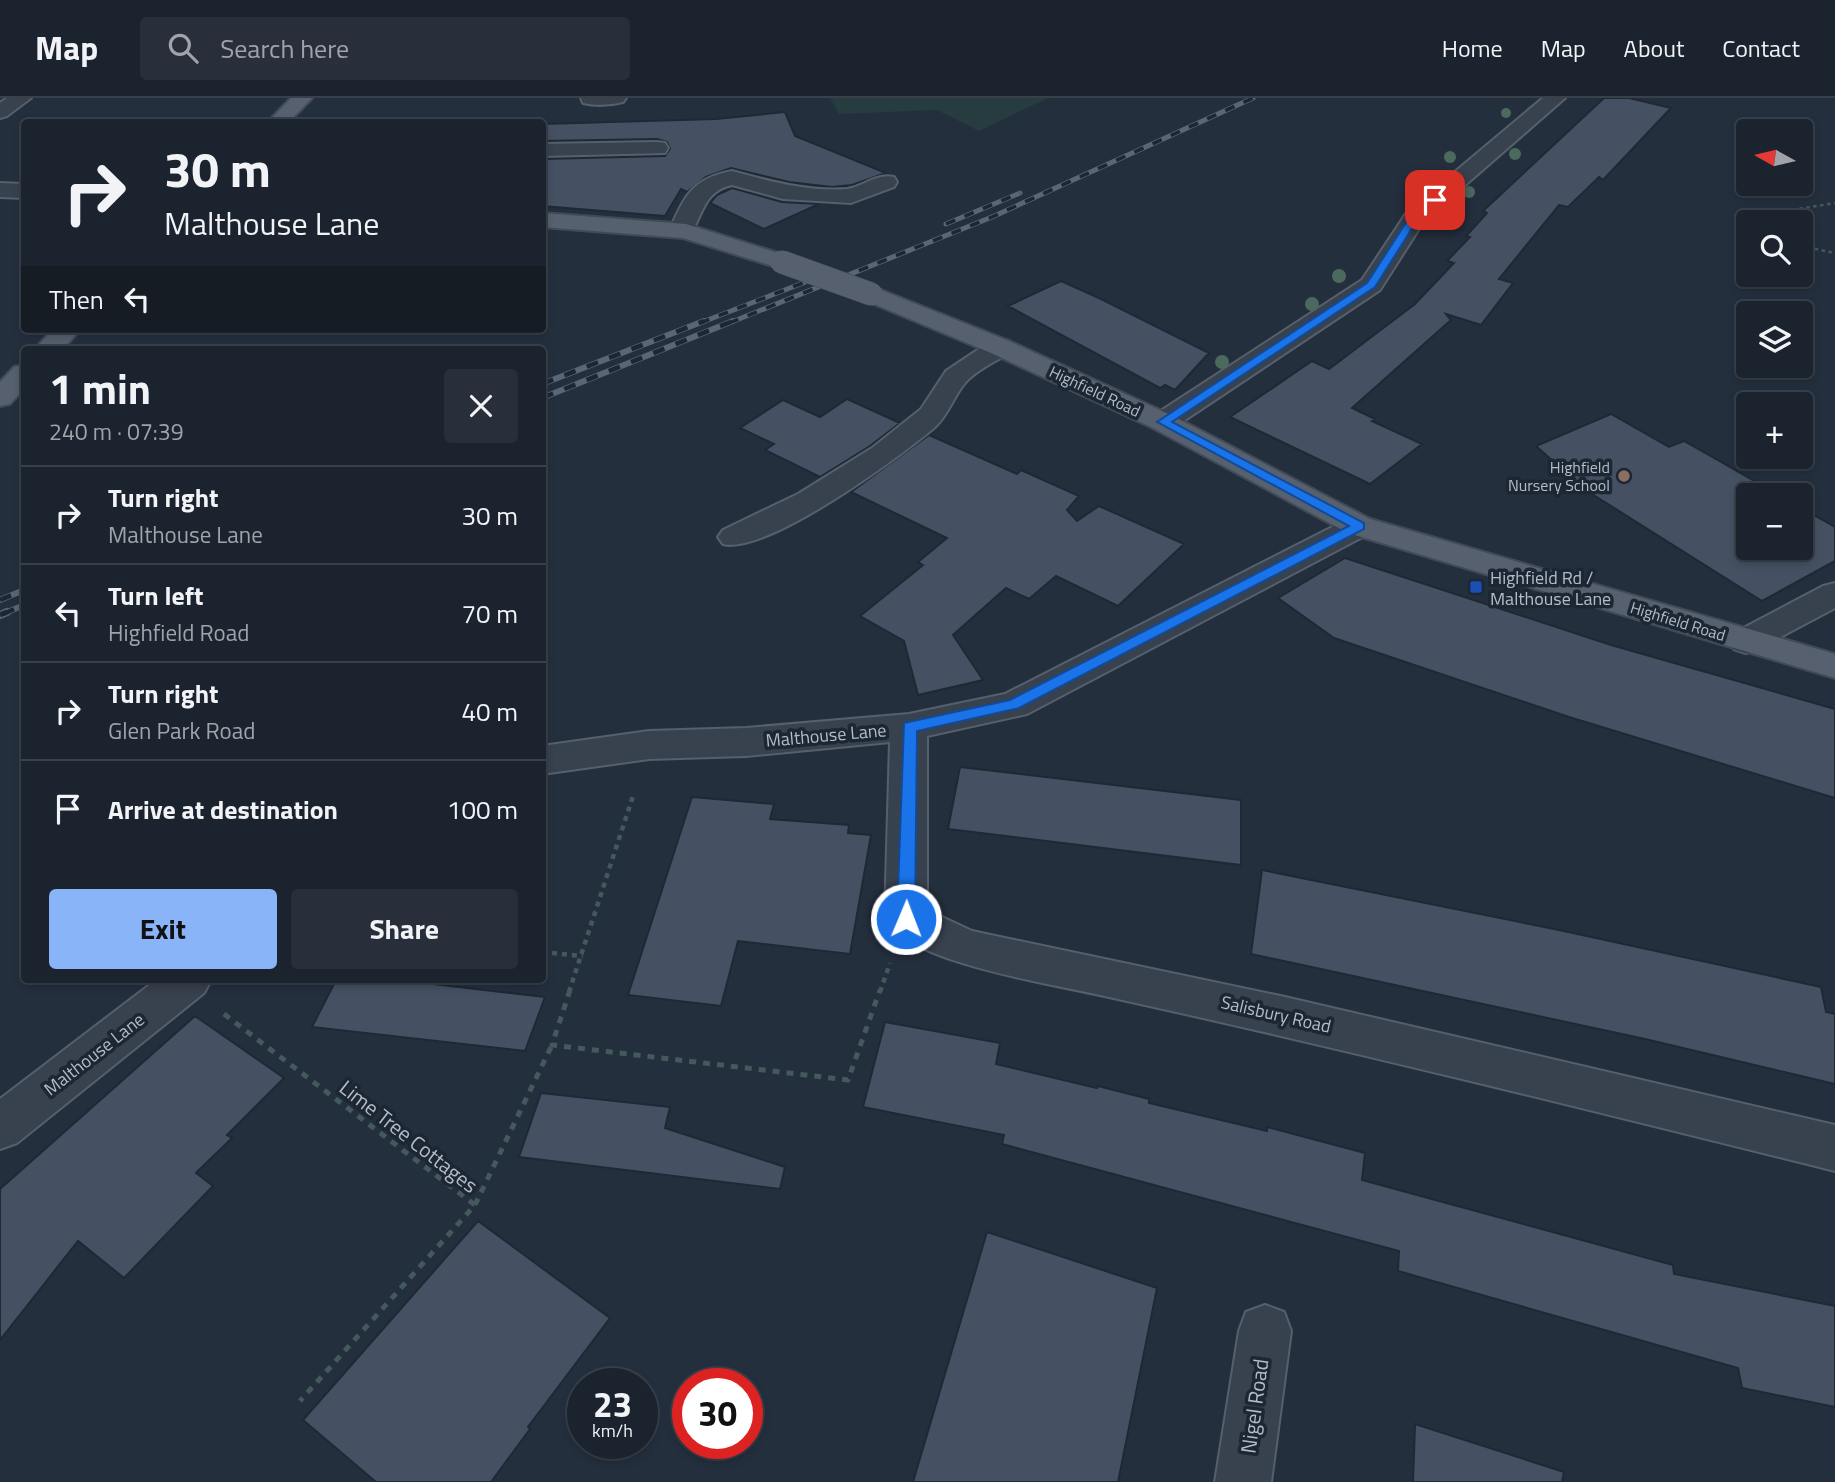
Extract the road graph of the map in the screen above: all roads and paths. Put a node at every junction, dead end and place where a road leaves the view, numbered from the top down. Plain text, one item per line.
1 (21, 98) edge
2 (302, 98) edge
3 (616, 98) edge
4 (1555, 98) edge
5 (590, 99) edge
6 (0, 112) edge
7 (281, 119) edge
8 (657, 148) dead end
9 (546, 150) edge
10 (886, 183) dead end
11 (0, 190) edge
12 (21, 191) edge
13 (1835, 203) edge
14 (1792, 210) edge
15 (546, 220) edge
16 (681, 231) junction
17 (1813, 248) edge
18 (1835, 253) edge
19 (64, 333) edge
20 (51, 346) edge
21 (1000, 347) junction
22 (21, 376) edge
23 (0, 398) edge
24 (1163, 422) junction
25 (1359, 526) junction
26 (734, 537) dead end
27 (1835, 594) edge
28 (1746, 641) junction
29 (1835, 666) edge
30 (909, 727) junction
31 (649, 745) junction
32 (546, 759) edge
33 (906, 919) junction
34 (546, 952) edge
35 (583, 956) junction
36 (185, 983) edge
37 (187, 983) edge
38 (552, 1045) junction
39 (0, 1127) edge
40 (1835, 1148) edge
41 (475, 1205) junction
42 (1265, 1331) dead end
43 (300, 1401) dead end
44 (1243, 1482) edge

1 - 6 street
2 - 7 main road
3 - 5 street
4 - 24 street
8 - 9 street
10 - 16 street
11 - 12 street
13 - 14 path
15 - 16 main road, Highfield Road
16 - 21 main road, Highfield Road, bridge
17 - 18 path
19 - 20 main road
21 - 24 main road, Highfield Road
21 - 26 street
22 - 23 main road
24 - 25 main road, Highfield Road
25 - 28 main road, Highfield Road
25 - 30 street, Malthouse Lane
27 - 28 street
28 - 29 main road, Highfield Road
30 - 31 street, Malthouse Lane
30 - 33 street
31 - 32 street, Malthouse Lane
31 - 35 path
33 - 38 path
33 - 40 street, Salisbury Road
34 - 35 path
35 - 38 path
36 - 39 street, Malthouse Lane
37 - 41 path, Lime Tree Cottages
38 - 41 path
41 - 43 path, Lime Tree Cottages
42 - 44 street, Nigel Road

